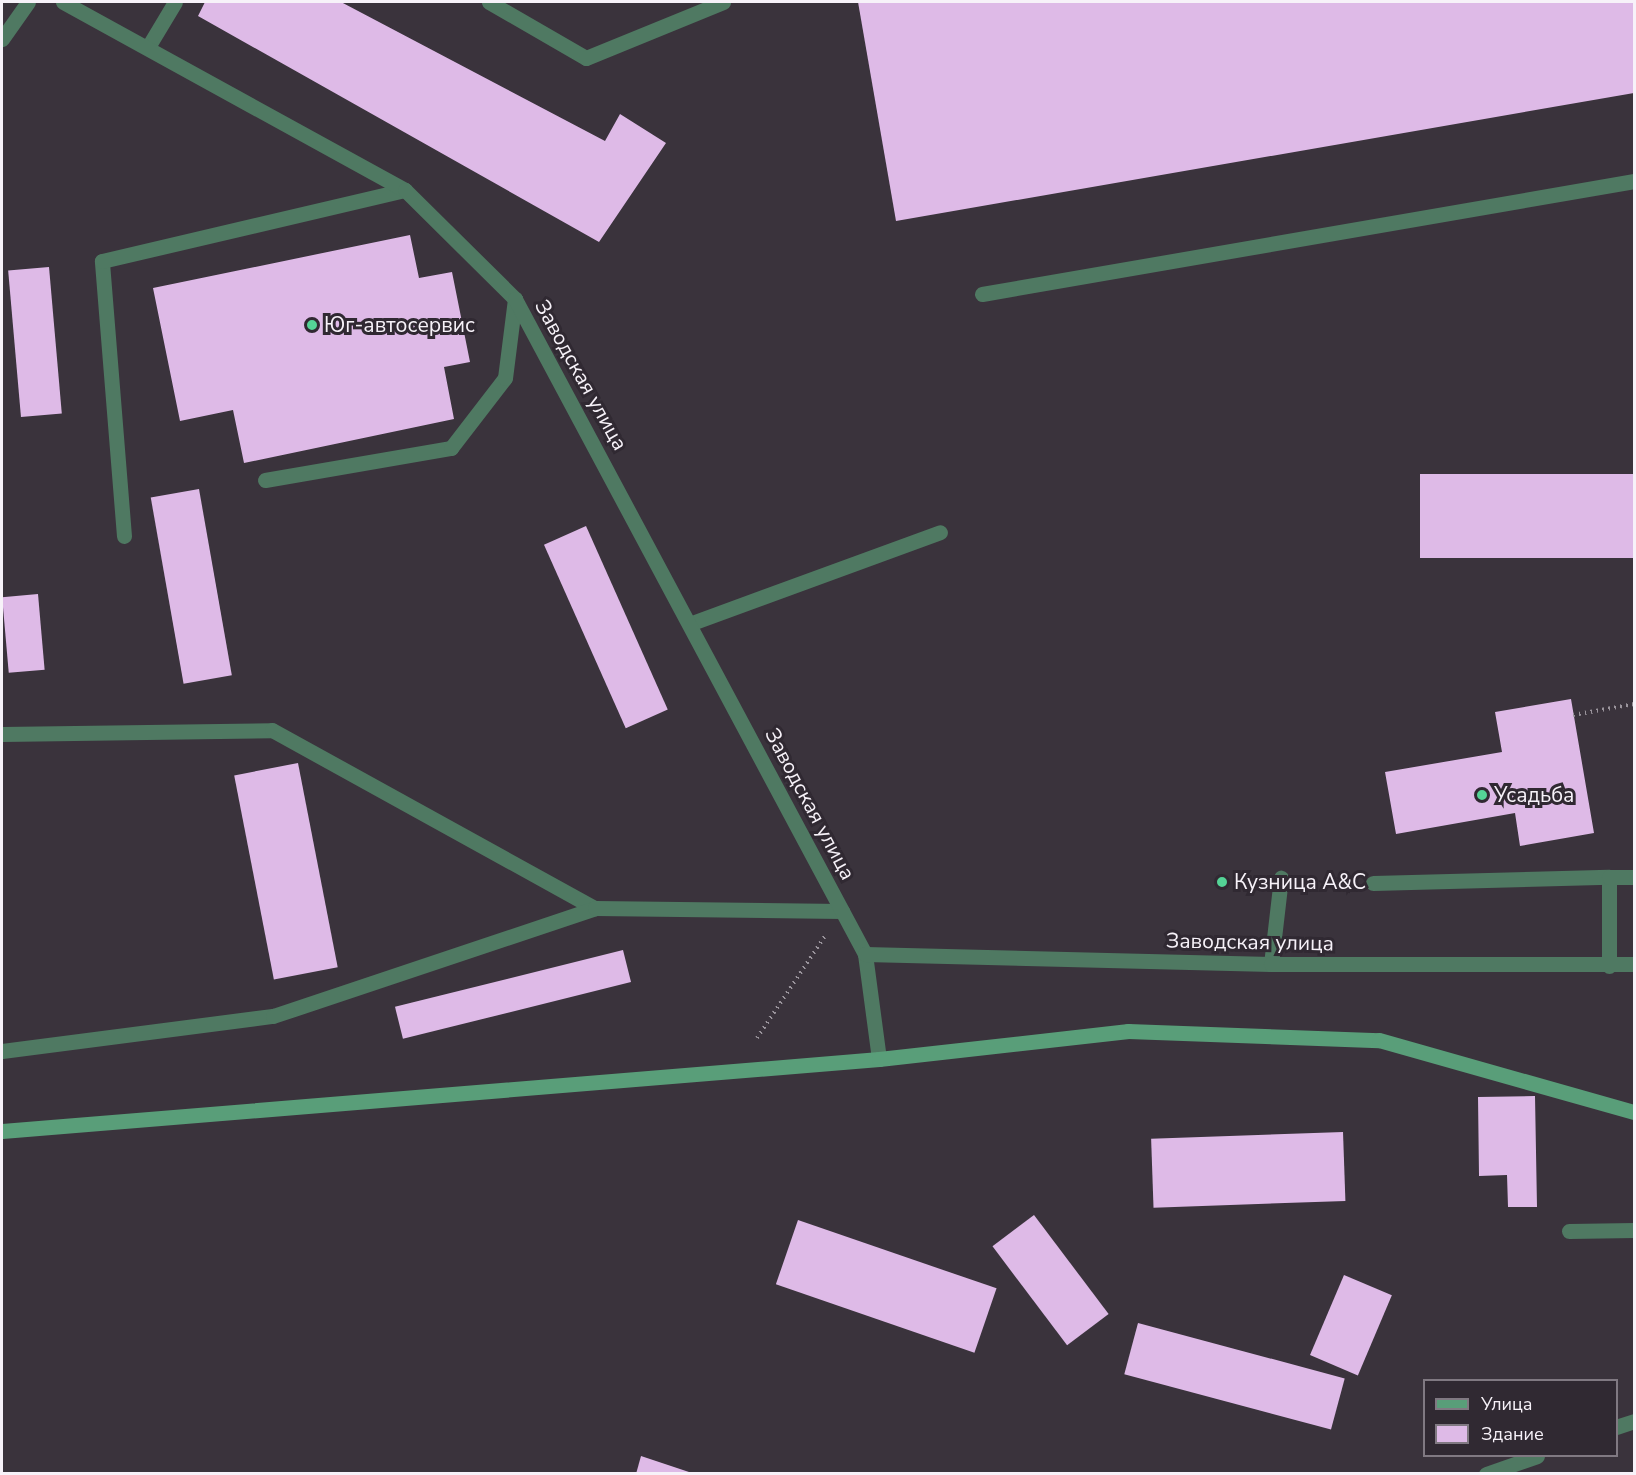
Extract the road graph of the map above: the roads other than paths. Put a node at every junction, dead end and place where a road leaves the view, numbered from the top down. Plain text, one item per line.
1 (28, 2) edge
2 (63, 2) edge
3 (175, 2) edge
4 (489, 2) edge
5 (723, 2) edge
6 (2, 39) edge
7 (148, 47) junction
8 (1635, 181) edge
9 (405, 190) junction
10 (981, 294) dead end
11 (515, 298) junction
12 (265, 480) dead end
13 (940, 532) dead end
14 (124, 536) dead end
15 (692, 622) junction
16 (2, 734) edge
17 (1635, 877) edge
18 (1281, 878) dead end
19 (1609, 878) junction
20 (1373, 883) dead end
21 (595, 908) junction
22 (842, 911) junction
23 (865, 954) junction
24 (1271, 964) junction
25 (1635, 964) edge
26 (1609, 966) junction
27 (2, 1051) edge
28 (879, 1059) junction
29 (1635, 1112) edge
30 (2, 1131) edge
31 (1635, 1230) edge
32 (1569, 1231) dead end
33 (1635, 1421) edge
34 (1618, 1427) edge
35 (1531, 1457) edge
36 (1486, 1473) edge

1 - 6 street
2 - 7 street, Заводская улица
3 - 7 street
4 - 5 street
7 - 9 street, Заводская улица
8 - 10 street
9 - 11 street, Заводская улица
9 - 14 street
11 - 12 street
11 - 15 street, Заводская улица
13 - 15 street
15 - 22 street, Заводская улица
16 - 21 street
17 - 19 street
18 - 24 street
19 - 20 street
19 - 26 street
21 - 22 street
21 - 27 street
22 - 23 street, Заводская улица
23 - 24 street, Заводская улица
23 - 28 street, Заводская улица
24 - 26 street, Заводская улица
25 - 26 street, Заводская улица
28 - 29 main road
28 - 30 main road
31 - 32 street
33 - 34 street
35 - 36 street

